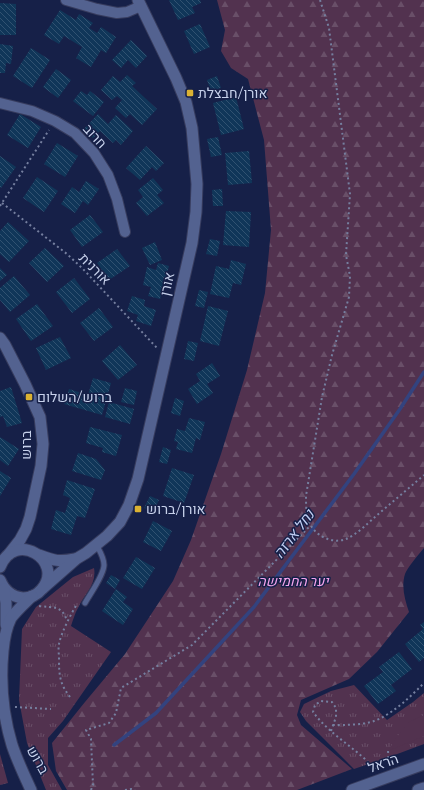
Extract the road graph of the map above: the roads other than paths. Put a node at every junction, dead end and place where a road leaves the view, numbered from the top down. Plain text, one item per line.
1 (66, 0) edge
2 (140, 3) edge
3 (0, 103) edge
4 (125, 232) dead end
5 (0, 338) edge
6 (96, 544) junction
7 (39, 555) junction
8 (5, 556) edge
9 (76, 559) junction
10 (0, 567) edge
11 (1, 583) edge
12 (43, 588) junction
13 (29, 599) junction
14 (85, 603) road end
15 (6, 632) junction
16 (12, 746) junction
17 (424, 764) edge
18 (424, 788) edge
19 (31, 790) edge
20 (37, 790) edge
21 (352, 790) edge
22 (418, 790) edge

1 - 2 street
2 - 6 street, אורן
3 - 4 street, חרוב
5 - 8 street, ברוש
6 - 9 street, אורן
6 - 14 lane
7 - 8 street
7 - 9 street
7 - 12 street
8 - 10 street, ברוש
9 - 12 street, אורן
11 - 13 street
11 - 15 street, ברוש
12 - 13 street, אורן
13 - 15 street, ברוש
15 - 16 street, ברוש
16 - 19 street, ברוש
16 - 20 street, ברוש
17 - 21 street, הראל
18 - 22 street

